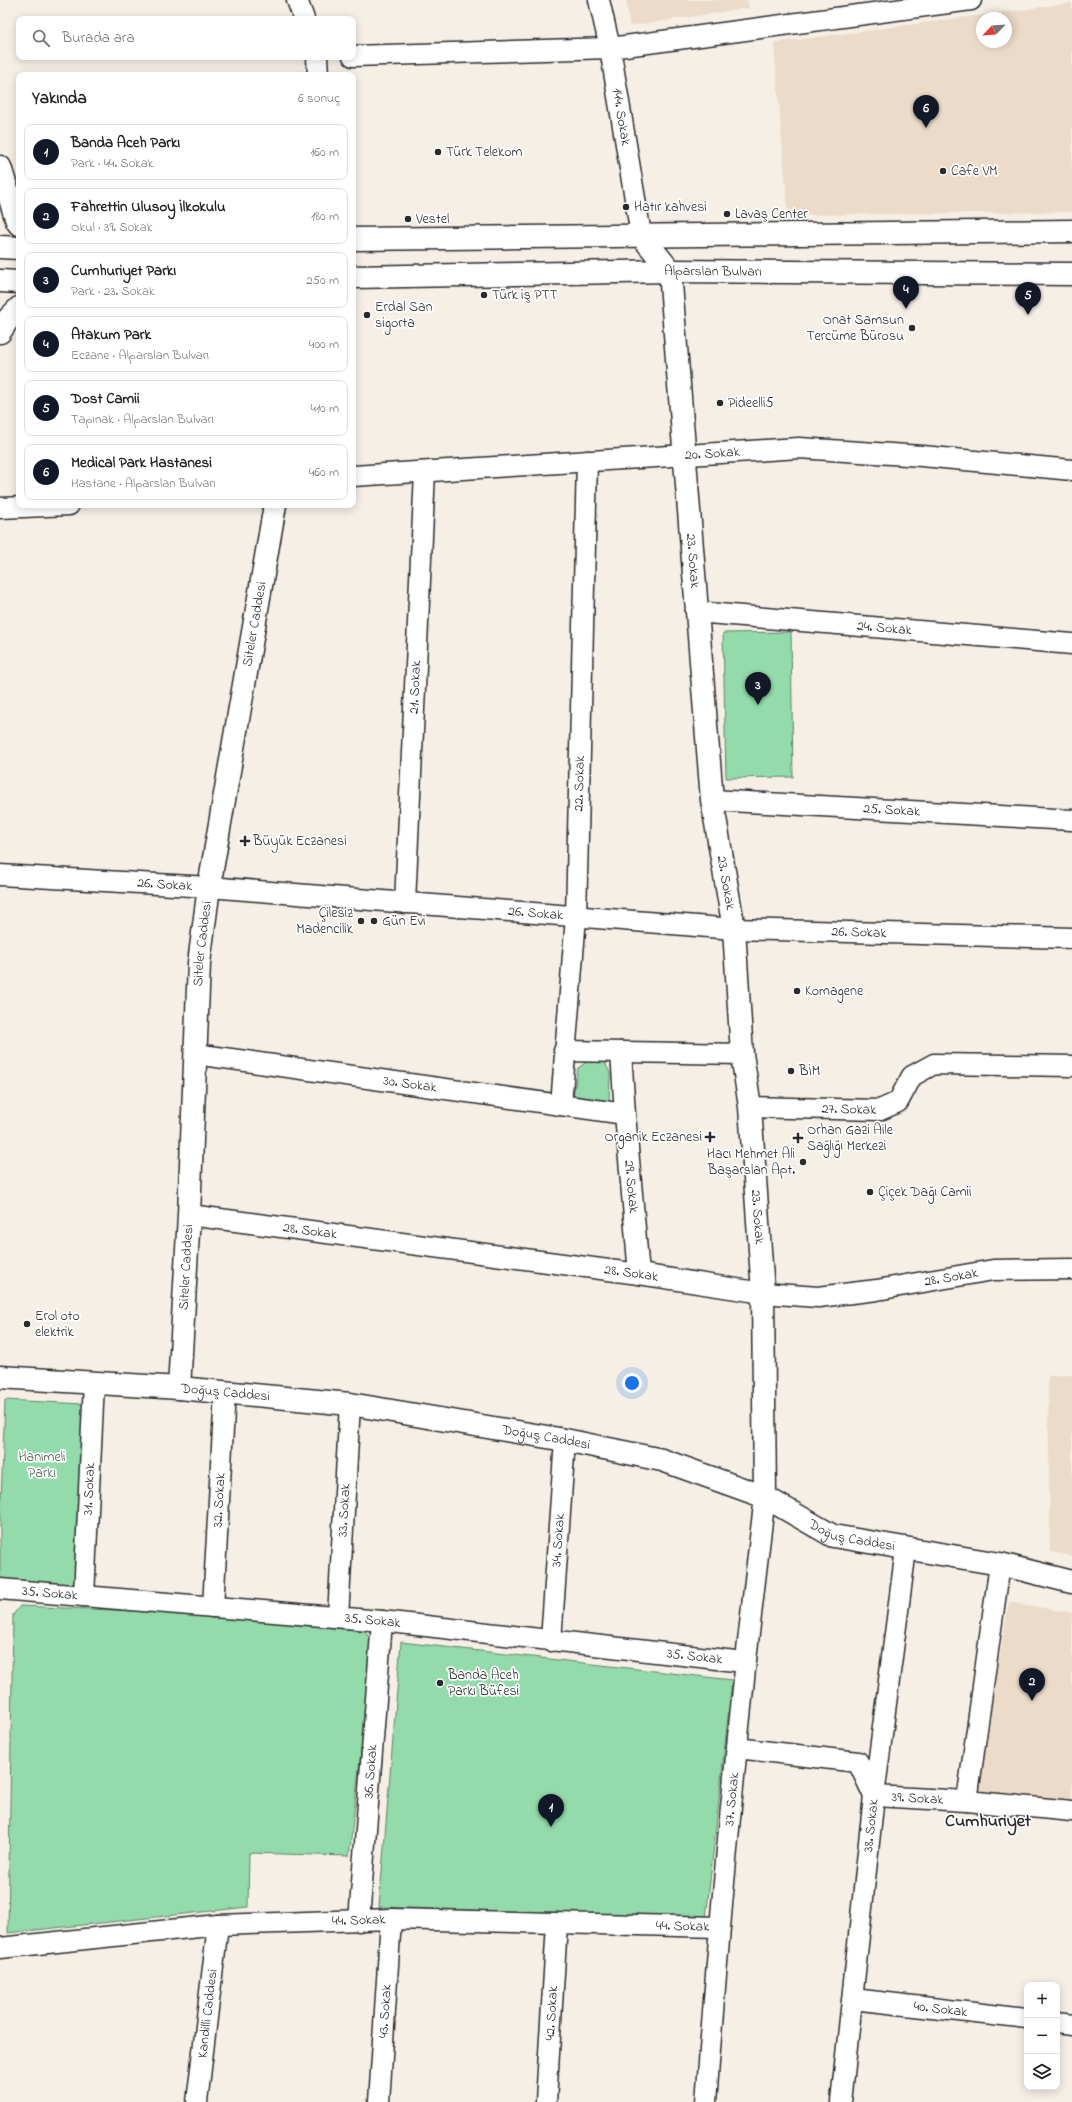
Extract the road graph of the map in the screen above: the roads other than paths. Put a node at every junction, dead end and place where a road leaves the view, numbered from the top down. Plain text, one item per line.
1 (298, 0) edge
2 (599, 0) edge
3 (971, 0) edge
4 (303, 16) edge
5 (610, 48) junction
6 (356, 56) edge
7 (317, 60) edge
8 (318, 72) edge
9 (0, 167) edge
10 (16, 218) edge
11 (1072, 231) edge
12 (641, 235) junction
13 (356, 239) edge
14 (0, 247) edge
15 (16, 248) edge
16 (670, 271) junction
17 (1072, 274) edge
18 (356, 277) edge
19 (0, 281) edge
20 (16, 282) edge
21 (16, 311) edge
22 (0, 332) edge
23 (684, 454) junction
24 (587, 461) junction
25 (1072, 470) edge
26 (425, 472) junction
27 (356, 476) edge
28 (16, 507) edge
29 (0, 508) edge
30 (274, 508) edge
31 (696, 612) junction
32 (1072, 644) edge
33 (712, 800) junction
34 (1072, 820) edge
35 (0, 875) edge
36 (209, 887) junction
37 (405, 903) junction
38 (576, 917) junction
39 (734, 929) junction
40 (1072, 938) edge
41 (564, 1050) junction
42 (621, 1052) junction
43 (195, 1054) junction
44 (742, 1054) junction
45 (1072, 1066) edge
46 (561, 1105) junction
47 (750, 1107) junction
48 (625, 1114) junction
49 (190, 1216) junction
50 (1072, 1270) edge
51 (639, 1274) junction
52 (763, 1293) junction
53 (0, 1377) edge
54 (94, 1383) junction
55 (179, 1388) junction
56 (225, 1393) junction
57 (350, 1404) junction
58 (565, 1440) junction
59 (765, 1497) junction
60 (906, 1549) junction
61 (1000, 1564) junction
62 (1072, 1582) edge
63 (0, 1589) edge
64 (84, 1596) junction
65 (213, 1607) junction
66 (338, 1618) junction
67 (382, 1621) junction
68 (550, 1641) junction
69 (744, 1662) junction
70 (737, 1748) junction
71 (874, 1796) junction
72 (967, 1802) junction
73 (1072, 1811) edge
74 (391, 1920) junction
75 (359, 1921) junction
76 (557, 1924) junction
77 (218, 1925) junction
78 (719, 1928) junction
79 (0, 1948) edge
80 (853, 1999) junction
81 (1024, 2019) edge
82 (1060, 2023) edge
83 (1072, 2025) edge
84 (197, 2102) edge
85 (379, 2102) edge
86 (546, 2102) edge
87 (706, 2102) edge
88 (840, 2102) edge

1 - 4 street
2 - 5 street, 144. Sokak
3 - 5 street
5 - 6 street
5 - 12 street, 144. Sokak
7 - 8 street
9 - 10 main road
11 - 12 main road
12 - 13 main road
12 - 16 main road
14 - 15 main road
16 - 17 main road, Alparslan Bulvarı
16 - 18 main road, Alparslan Bulvarı
16 - 23 main road, 23. Sokak
19 - 20 main road
21 - 22 main road
23 - 24 street, 20. Sokak
23 - 25 street, 20. Sokak
23 - 31 main road, 23. Sokak
24 - 26 street, 20. Sokak
24 - 38 street, 22. Sokak
26 - 27 street, 20. Sokak
26 - 37 street, 21. Sokak
28 - 29 street
30 - 36 main road, Siteler Caddesi
31 - 32 street, 24. Sokak
31 - 33 main road, 23. Sokak
33 - 34 street, 25. Sokak
33 - 39 main road, 23. Sokak
35 - 36 street, 26. Sokak
36 - 37 street, 26. Sokak
36 - 43 main road, Siteler Caddesi
37 - 38 street, 26. Sokak
38 - 39 street, 26. Sokak
38 - 41 street, 22. Sokak
39 - 40 street, 26. Sokak
39 - 44 main road, 23. Sokak
41 - 42 street
41 - 46 street, 22. Sokak
42 - 44 street
42 - 48 street, 29. Sokak
43 - 46 street, 30. Sokak
43 - 49 main road, Siteler Caddesi
44 - 47 main road, 23. Sokak
45 - 47 street, 27. Sokak
46 - 48 street, 30. Sokak
47 - 52 main road, 23. Sokak
48 - 51 street, 29. Sokak
49 - 51 street, 28. Sokak
49 - 55 main road, Siteler Caddesi
50 - 52 street, 28. Sokak
51 - 52 street, 28. Sokak
52 - 59 main road, 23. Sokak
53 - 54 main road, Doğuş Caddesi
54 - 55 main road, Doğuş Caddesi
54 - 64 street, 31. Sokak
55 - 56 main road, Doğuş Caddesi
56 - 57 main road, Doğuş Caddesi
56 - 65 street, 32. Sokak
57 - 58 main road, Doğuş Caddesi
57 - 66 street, 33. Sokak
58 - 59 main road, Doğuş Caddesi
58 - 68 street, 34. Sokak
59 - 60 main road, Doğuş Caddesi
59 - 69 street, 37. Sokak
60 - 61 main road, Doğuş Caddesi
60 - 71 street, 38. Sokak
61 - 62 main road, Doğuş Caddesi
61 - 72 street
63 - 64 street, 35. Sokak
64 - 65 street, 35. Sokak
65 - 66 street, 35. Sokak
66 - 67 street, 35. Sokak
67 - 68 street, 35. Sokak
67 - 75 street, 36. Sokak
68 - 69 street, 35. Sokak
69 - 70 street, 37. Sokak
70 - 71 street, 39. Sokak
70 - 78 street, 37. Sokak
71 - 72 street, 39. Sokak
71 - 80 street, 38. Sokak
72 - 73 street, 39. Sokak
74 - 75 street, 44. Sokak
74 - 76 street, 44. Sokak
74 - 85 street, 43. Sokak
75 - 77 street, 44. Sokak
76 - 78 street, 44. Sokak
76 - 86 street, 42. Sokak
77 - 79 street, 44. Sokak
77 - 84 street, Kandilli Caddesi
78 - 87 street, 37. Sokak
80 - 81 street, 40. Sokak
80 - 88 street, 38. Sokak
82 - 83 street

